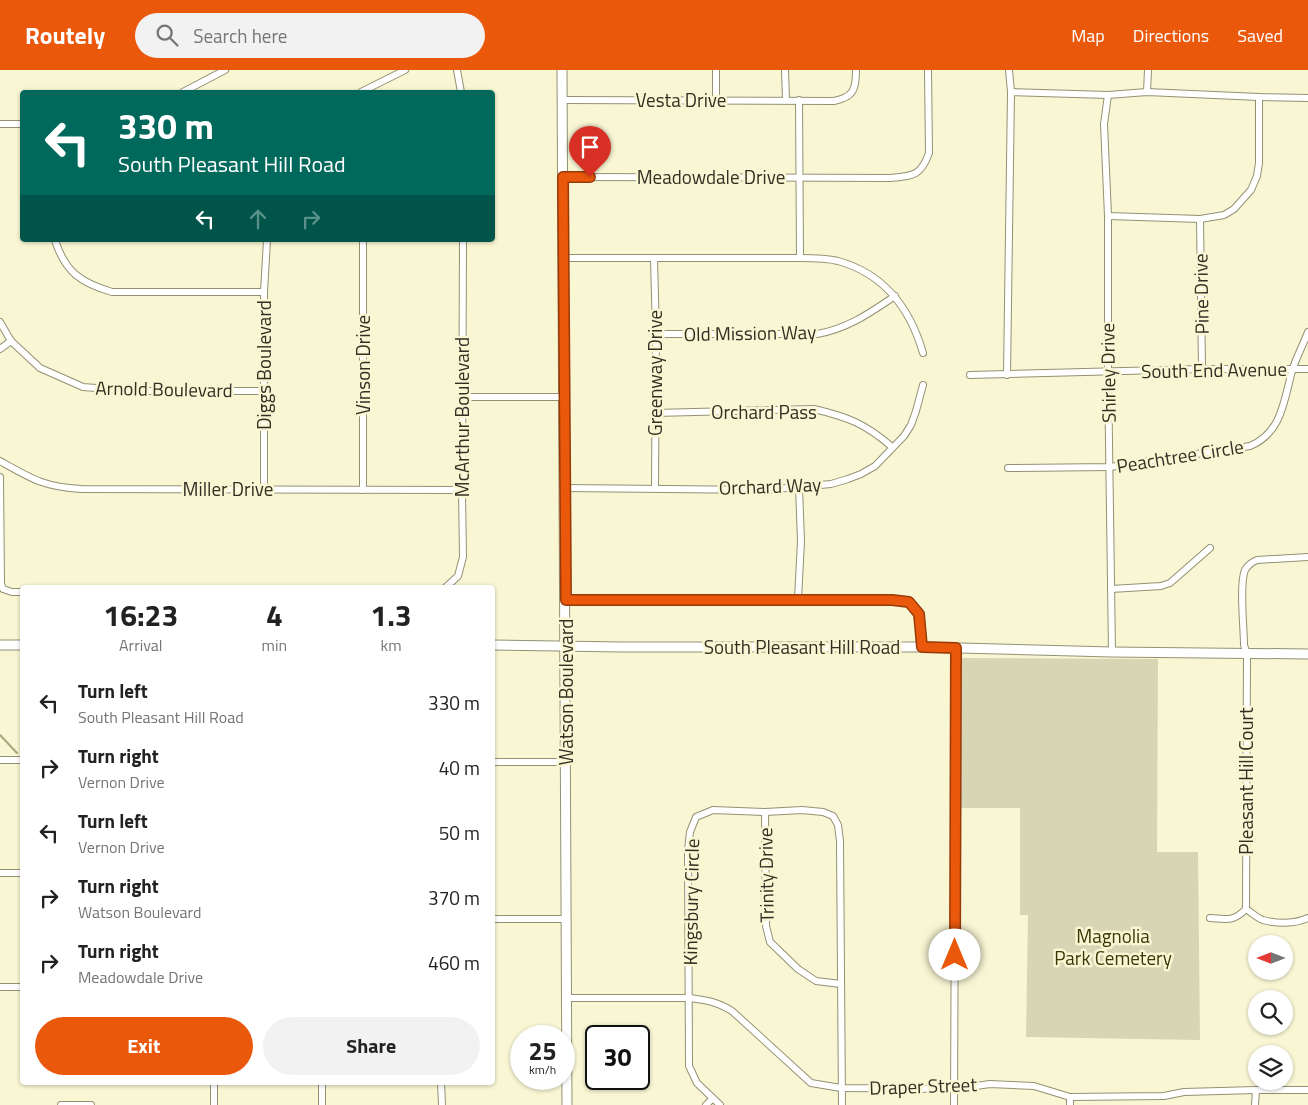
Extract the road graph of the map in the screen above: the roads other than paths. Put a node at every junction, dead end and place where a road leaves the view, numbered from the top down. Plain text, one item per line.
1 (225, 70) edge
2 (405, 70) edge
3 (457, 70) edge
4 (562, 70) edge
5 (716, 70) edge
6 (785, 70) edge
7 (856, 70) edge
8 (928, 70) edge
9 (1009, 70) edge
10 (1148, 70) edge
11 (194, 90) edge
12 (365, 90) edge
13 (461, 90) edge
14 (1011, 92) junction
15 (1147, 92) junction
16 (1108, 95) junction
17 (1259, 97) junction
18 (1308, 98) edge
19 (563, 100) junction
20 (716, 100) junction
21 (786, 100) junction
22 (800, 100) junction
23 (0, 124) edge
24 (20, 124) edge
25 (563, 177) junction
26 (800, 178) junction
27 (1108, 216) junction
28 (1200, 220) junction
29 (56, 242) edge
30 (267, 242) edge
31 (363, 242) edge
32 (463, 242) edge
33 (563, 258) junction
34 (800, 258) junction
35 (654, 259) junction
36 (264, 292) junction
37 (895, 296) junction
38 (0, 322) edge
39 (1308, 332) edge
40 (656, 334) junction
41 (11, 341) junction
42 (0, 349) edge
43 (923, 353) dead end
44 (1202, 369) junction
45 (1308, 369) edge
46 (1292, 370) junction
47 (1108, 372) junction
48 (970, 375) dead end
49 (1007, 375) junction
50 (923, 385) dead end
51 (264, 391) junction
52 (463, 397) junction
53 (565, 397) junction
54 (655, 413) junction
55 (892, 447) junction
56 (0, 461) edge
57 (1110, 467) junction
58 (1008, 468) dead end
59 (0, 477) edge
60 (799, 487) junction
61 (565, 488) junction
62 (655, 488) junction
63 (264, 489) junction
64 (363, 490) junction
65 (462, 490) junction
66 (1210, 548) dead end
67 (1308, 557) edge
68 (448, 585) edge
69 (1111, 589) junction
70 (20, 592) edge
71 (566, 600) junction
72 (798, 600) junction
73 (0, 645) edge
74 (20, 645) edge
75 (495, 645) edge
76 (566, 646) junction
77 (922, 647) junction
78 (956, 648) junction
79 (1112, 652) junction
80 (1247, 654) junction
81 (1308, 654) edge
82 (0, 760) edge
83 (20, 760) edge
84 (495, 762) edge
85 (567, 762) junction
86 (764, 812) junction
87 (0, 873) edge
88 (20, 873) edge
89 (1246, 909) junction
90 (1210, 918) dead end
91 (1308, 918) edge
92 (495, 919) edge
93 (567, 919) junction
94 (841, 984) junction
95 (0, 987) edge
96 (20, 987) edge
97 (567, 998) junction
98 (690, 998) junction
99 (214, 1085) edge
100 (322, 1085) edge
101 (442, 1085) edge
102 (841, 1088) junction
103 (955, 1090) junction
104 (1256, 1090) joint
105 (1293, 1090) edge
106 (1308, 1090) edge
107 (1164, 1096) junction
108 (1070, 1097) junction
109 (712, 1099) junction
110 (61, 1105) edge
111 (91, 1105) edge
112 (214, 1105) edge
113 (322, 1105) edge
114 (442, 1105) edge
115 (568, 1105) edge
116 (706, 1105) edge
117 (720, 1105) edge
118 (842, 1105) edge
119 (954, 1105) edge
120 (1070, 1105) edge
121 (1164, 1105) edge
122 (1255, 1105) edge

1 - 11 street
2 - 12 street
3 - 13 street
4 - 19 main road, Watson Boulevard
5 - 20 street
6 - 21 street
7 - 22 street, Vesta Drive
8 - 26 street, Meadowdale Drive
9 - 14 street
10 - 15 street
14 - 16 street
14 - 49 street
15 - 16 street
15 - 17 street
16 - 27 street, Shirley Drive
17 - 18 street
17 - 28 street
19 - 20 street, Vesta Drive
19 - 25 main road, Watson Boulevard
20 - 21 street, Vesta Drive
21 - 22 street, Vesta Drive
22 - 26 street
23 - 24 street
25 - 26 street, Meadowdale Drive
25 - 33 main road, Watson Boulevard
26 - 34 street
27 - 28 street
27 - 47 street, Shirley Drive
28 - 44 street, Pine Drive
29 - 36 street
30 - 36 street, Diggs Boulevard
31 - 64 street, Vinson Drive
32 - 52 street, McArthur Boulevard
33 - 35 street
33 - 53 main road, Watson Boulevard
34 - 35 street
34 - 37 street
35 - 40 street, Greenway Drive
36 - 51 street, Diggs Boulevard
37 - 40 street, Old Mission Way
37 - 43 street
38 - 41 street, Arnold Boulevard
39 - 46 street, Peachtree Circle
40 - 54 street, Greenway Drive
41 - 42 street
41 - 51 street, Arnold Boulevard
44 - 46 street, South End Avenue
44 - 47 street, South End Avenue
45 - 46 street, South End Avenue
46 - 57 street, Peachtree Circle
47 - 49 street, South End Avenue
47 - 57 street, Shirley Drive
48 - 49 street, South End Avenue
50 - 55 street, Orchard Way
51 - 63 street, Diggs Boulevard
52 - 53 street
52 - 65 street, McArthur Boulevard
53 - 61 main road, Watson Boulevard
54 - 55 street, Orchard Pass
54 - 62 street, Greenway Drive
55 - 60 street, Orchard Way
56 - 63 street, Miller Drive
57 - 58 street, Peachtree Circle
57 - 69 street, Shirley Drive
59 - 70 street
60 - 62 street, Orchard Way
60 - 72 street
61 - 62 street, Orchard Way
61 - 71 main road, Watson Boulevard
63 - 64 street, Miller Drive
64 - 65 street, Miller Drive
65 - 68 street, McArthur Boulevard
66 - 69 street
67 - 80 street, Pleasant Hill Court
69 - 79 street, Shirley Drive
71 - 72 street
71 - 76 main road, Watson Boulevard
72 - 77 street
73 - 74 main road
75 - 76 main road, South Pleasant Hill Road
76 - 77 main road, South Pleasant Hill Road
76 - 85 main road, Watson Boulevard
77 - 78 main road, South Pleasant Hill Road
78 - 79 main road, South Pleasant Hill Road
78 - 103 street
79 - 80 main road, South Pleasant Hill Road
80 - 81 main road, South Pleasant Hill Road
80 - 89 street, Pleasant Hill Court
82 - 83 street
84 - 85 street
85 - 93 main road, Watson Boulevard
86 - 94 street, Trinity Drive
86 - 94 street, Kingsbury Circle
86 - 98 street, Kingsbury Circle
87 - 88 street
89 - 90 street
89 - 91 street
92 - 93 street
93 - 97 main road, Watson Boulevard
94 - 102 street, Kingsbury Circle
95 - 96 street
97 - 98 street, Draper Street
97 - 115 main road, Watson Boulevard
98 - 102 street, Draper Street
98 - 109 street, Kingsbury Circle
99 - 112 street
100 - 113 street
101 - 114 street
102 - 103 street, Draper Street
102 - 118 street, Kingsbury Circle
103 - 108 street, Draper Street
103 - 119 street
104 - 107 street, Draper Street
104 - 122 street
105 - 106 street, Draper Street
107 - 108 street, Draper Street
107 - 121 street
108 - 120 street
109 - 116 street
109 - 117 street, Kingsbury Circle
110 - 111 street

